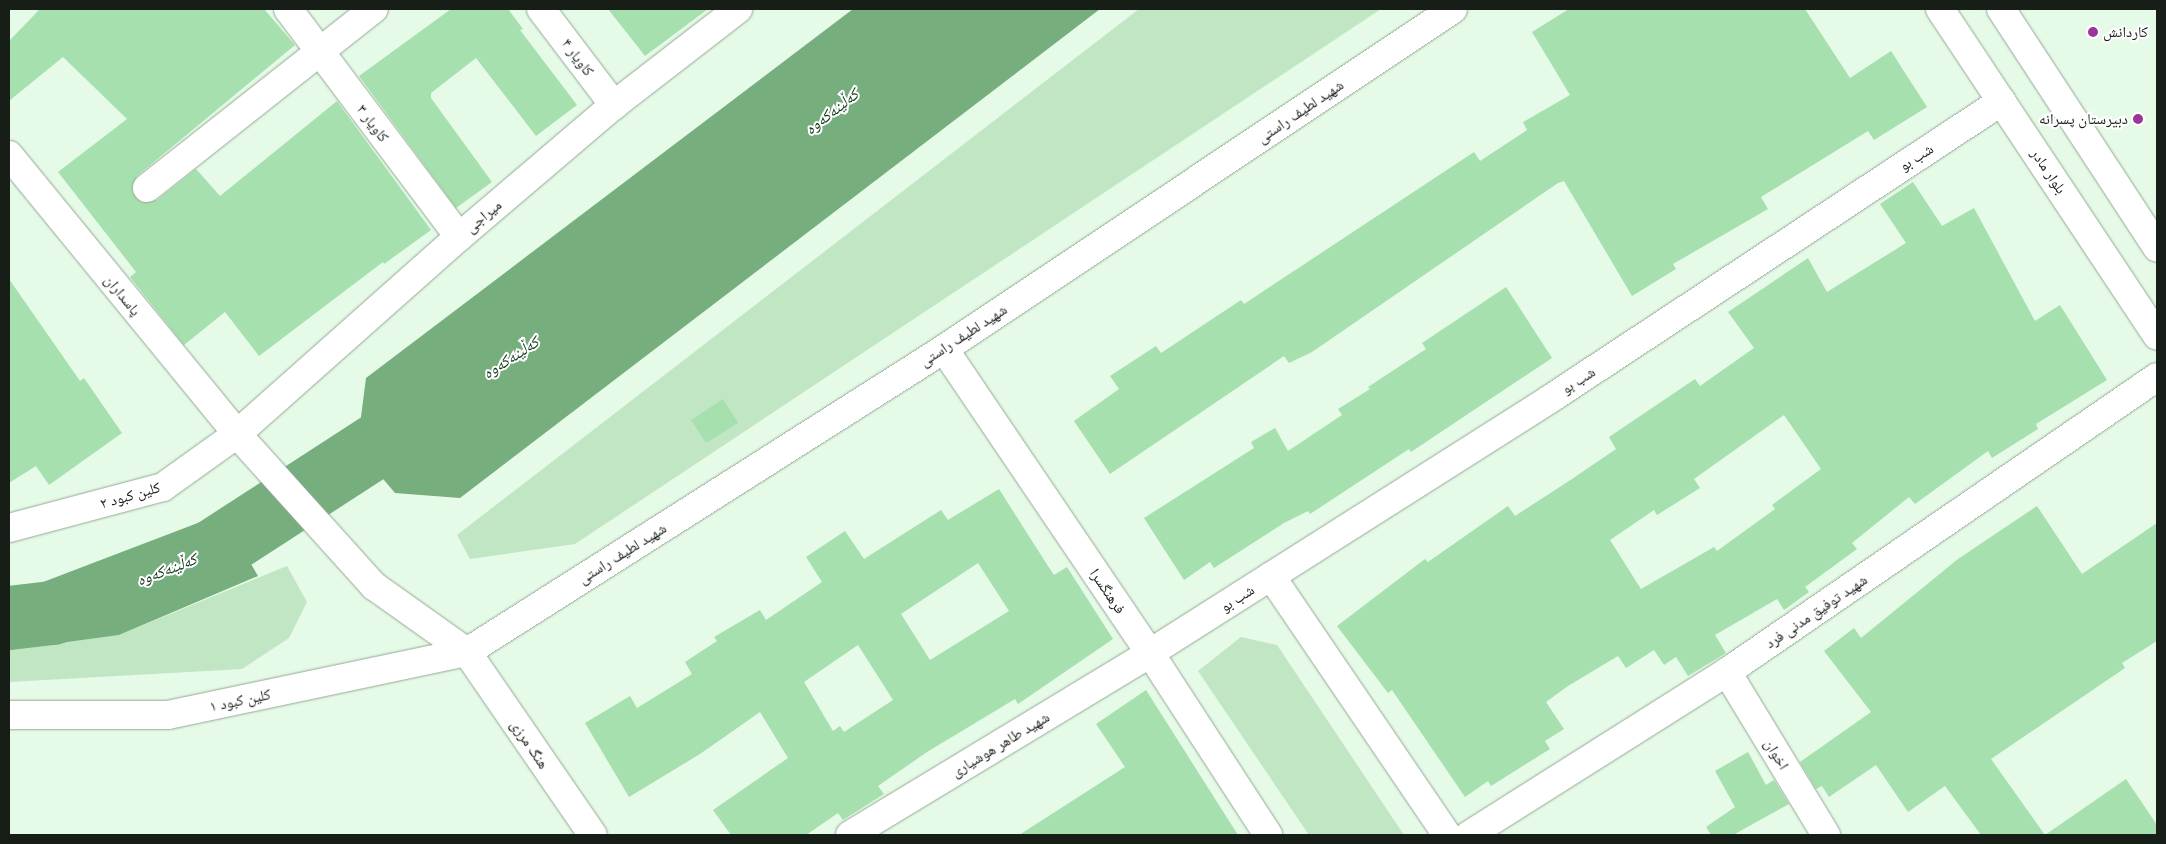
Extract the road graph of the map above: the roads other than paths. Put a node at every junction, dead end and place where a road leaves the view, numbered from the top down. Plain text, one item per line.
1 (288, 9) edge
2 (374, 9) edge
3 (541, 9) edge
4 (738, 9) edge
5 (1453, 9) edge
6 (1940, 9) edge
7 (2001, 9) edge
8 (319, 54) junction
9 (2002, 101) junction
10 (614, 105) junction
11 (9, 155) edge
12 (147, 188) dead end
13 (459, 237) junction
14 (2157, 247) edge
15 (2157, 335) edge
16 (944, 349) junction
17 (2157, 377) edge
18 (237, 434) junction
19 (9, 528) edge
20 (1271, 576) junction
21 (467, 652) junction
22 (1150, 654) junction
23 (1727, 672) junction
24 (9, 715) edge
25 (592, 835) edge
26 (850, 835) edge
27 (1268, 835) edge
28 (1447, 835) edge
29 (1469, 835) edge
30 (1826, 835) edge

1 - 8 street, کاویار ۳
2 - 8 street
3 - 10 street, کاویار ۴
4 - 10 street, میراجی
5 - 16 street, شهید لطیف راستی
6 - 9 street, بلوار مادر
7 - 14 street
8 - 12 street
8 - 13 street, کاویار ۳
9 - 15 street, بلوار مادر
9 - 20 street, شب بو
10 - 13 street, میراجی
11 - 18 street, پاسداران
13 - 18 street, میراجی
16 - 21 street, شهید لطیف راستی
16 - 22 street, فرهنگسرا
17 - 23 street, شهید توفیق مدنی فرد
18 - 19 street, کلین کبود ۲
18 - 21 street, پاسداران
20 - 22 street, شب بو
20 - 28 street
21 - 24 street, کلین کبود ۱
21 - 25 street, هنگ مرزی
22 - 26 street, شهید طاهر هوشیاری
22 - 27 street, فرهنگسرا
23 - 29 street, شهید توفیق مدنی فرد
23 - 30 street, اخوان

